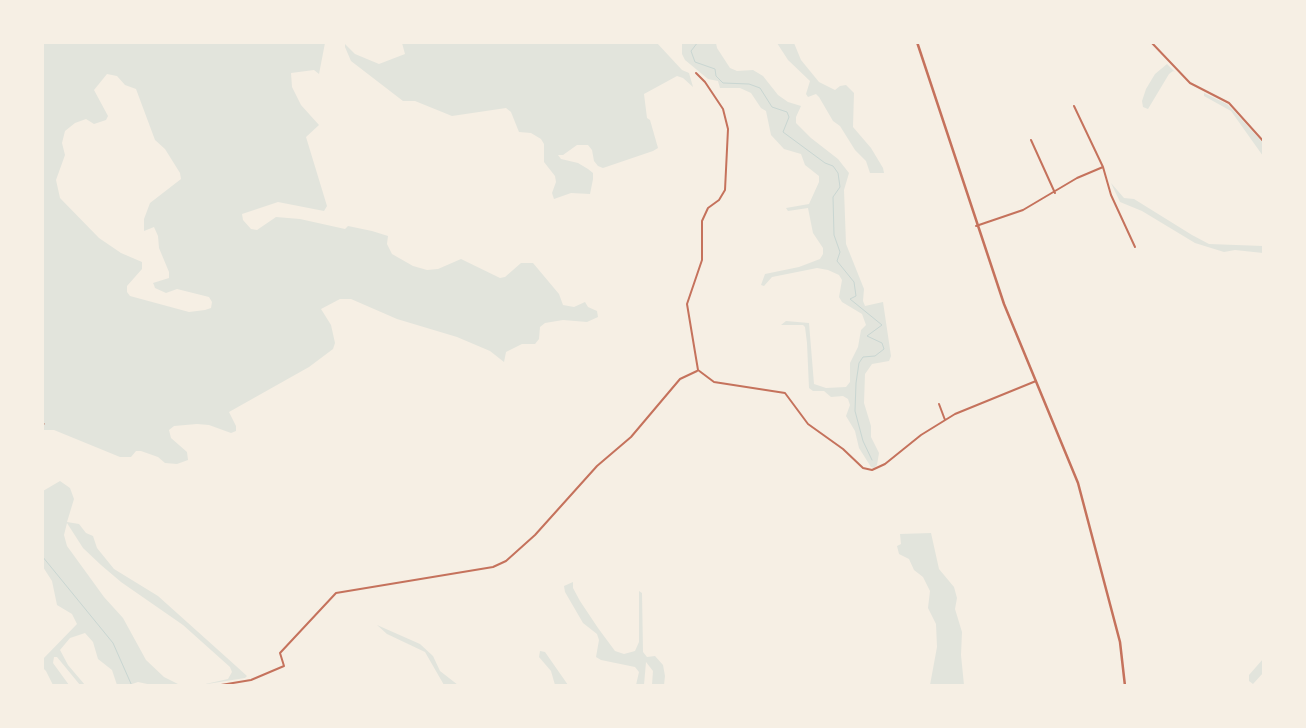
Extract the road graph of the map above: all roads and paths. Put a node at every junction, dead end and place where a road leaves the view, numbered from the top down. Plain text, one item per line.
1 (916, 42) edge
2 (1151, 42) edge
3 (696, 73) dead end
4 (1074, 106) dead end
5 (1031, 140) dead end
6 (1264, 142) edge
7 (1103, 167) junction
8 (1055, 193) junction
9 (976, 226) junction
10 (1135, 247) dead end
11 (698, 370) junction
12 (1036, 380) junction
13 (939, 404) dead end
14 (42, 418) edge
15 (945, 420) junction
16 (44, 424) dead end
17 (215, 686) edge
18 (1125, 686) edge

1 - 9 street
2 - 6 street
3 - 11 street
4 - 7 street
5 - 8 street
7 - 8 street
7 - 10 street
8 - 9 street
9 - 12 street
11 - 15 street
11 - 17 street
12 - 15 street
12 - 18 street
13 - 15 street
14 - 16 path

